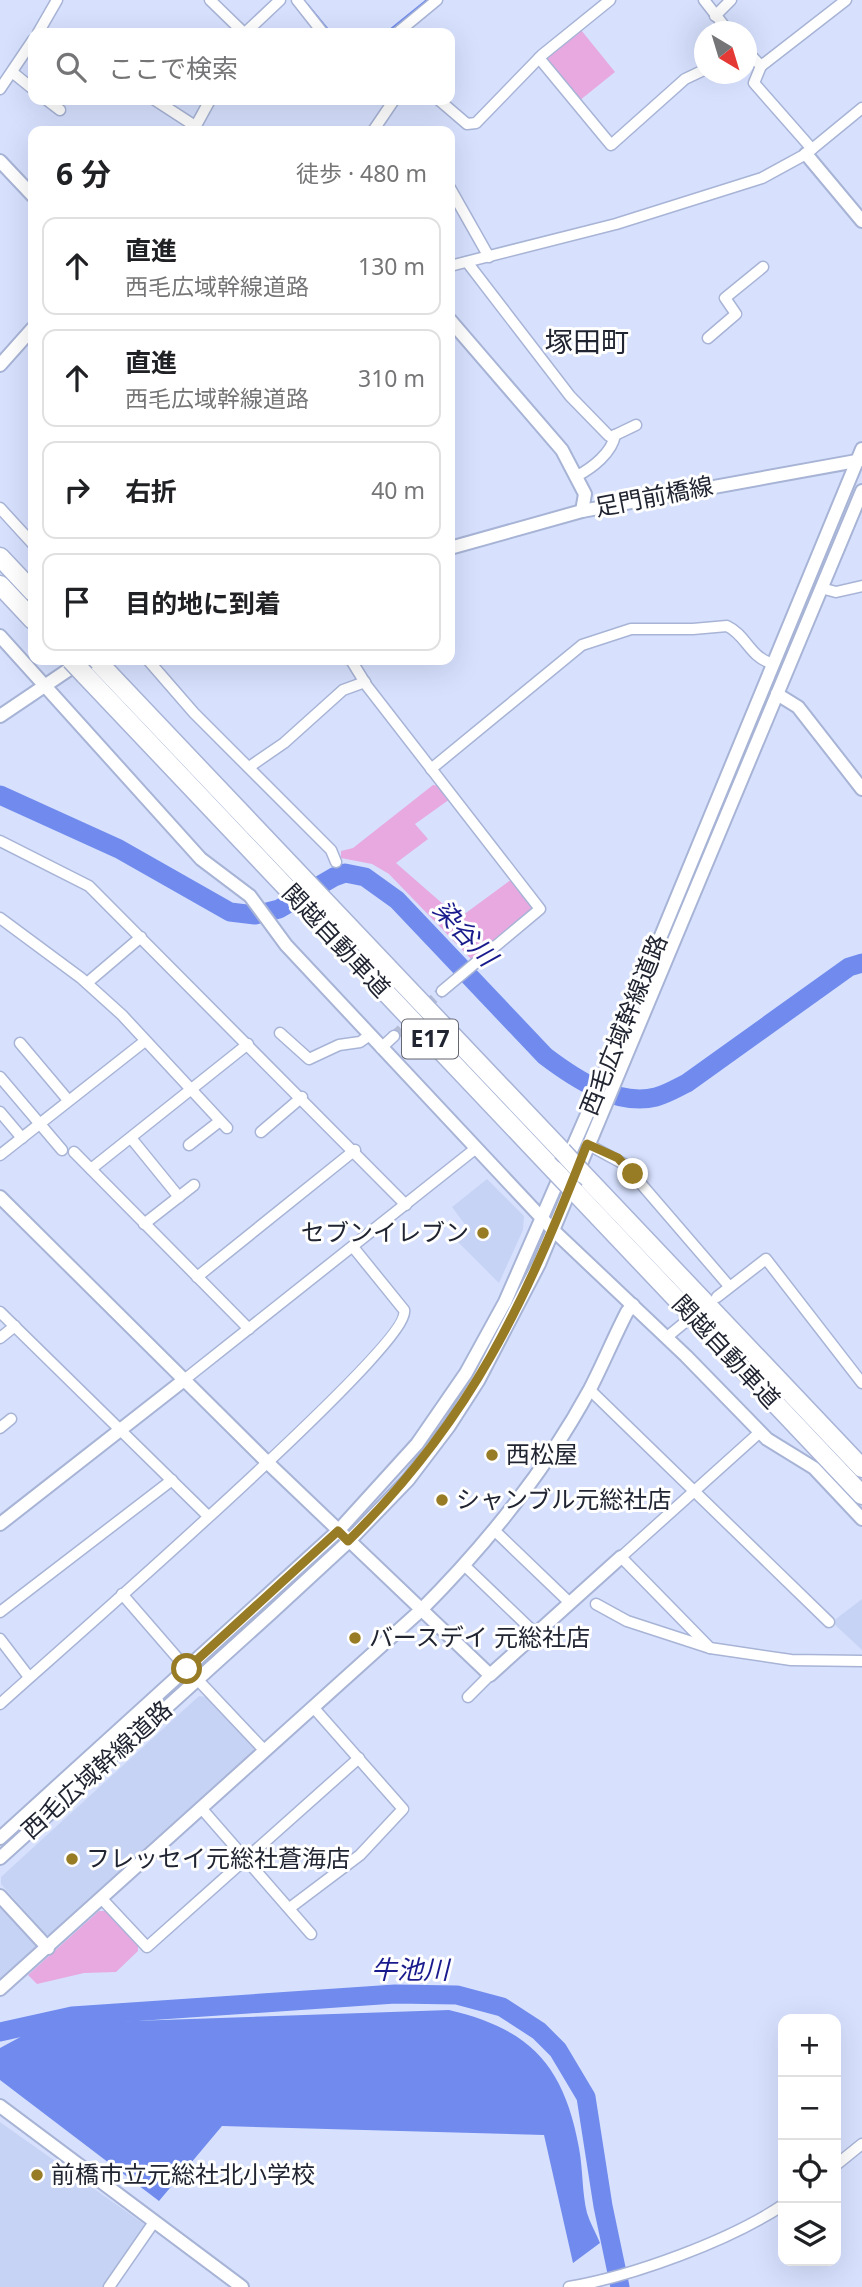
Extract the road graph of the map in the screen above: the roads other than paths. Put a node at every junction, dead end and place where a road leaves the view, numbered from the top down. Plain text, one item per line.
1 (57, 0) edge
2 (210, 0) edge
3 (280, 0) edge
4 (296, 0) edge
5 (437, 0) edge
6 (610, 0) edge
7 (704, 0) edge
8 (732, 0) edge
9 (846, 0) edge
10 (715, 16) junction
11 (719, 21) edge
12 (41, 28) edge
13 (239, 28) edge
14 (249, 28) edge
15 (319, 28) edge
16 (403, 28) edge
17 (28, 48) edge
18 (539, 58) junction
19 (757, 61) edge
20 (761, 66) junction
21 (12, 72) junction
22 (694, 75) edge
23 (28, 85) edge
24 (0, 89) edge
25 (54, 105) edge
26 (162, 105) edge
27 (207, 105) edge
28 (391, 105) edge
29 (445, 105) edge
30 (862, 108) edge
31 (60, 110) dead end
32 (190, 126) edge
33 (196, 126) edge
34 (377, 126) edge
35 (809, 152) junction
36 (0, 161) edge
37 (28, 191) edge
38 (455, 197) edge
39 (862, 221) edge
40 (489, 257) junction
41 (467, 262) junction
42 (455, 265) edge
43 (763, 267) dead end
44 (455, 326) edge
45 (28, 334) edge
46 (709, 338) dead end
47 (0, 365) edge
48 (636, 425) dead end
49 (615, 435) junction
50 (860, 456) edge
51 (577, 476) junction
52 (862, 491) edge
53 (0, 508) edge
54 (582, 511) junction
55 (28, 539) edge
56 (455, 544) edge
57 (0, 557) edge
58 (0, 585) edge
59 (862, 586) edge
60 (28, 587) edge
61 (821, 588) junction
62 (28, 615) edge
63 (0, 635) edge
64 (771, 663) junction
65 (101, 665) edge
66 (152, 665) edge
67 (354, 665) edge
68 (84, 667) edge
69 (365, 682) junction
70 (44, 685) junction
71 (777, 694) junction
72 (0, 716) edge
73 (249, 767) junction
74 (430, 769) junction
75 (862, 789) edge
76 (0, 841) edge
77 (336, 862) dead end
78 (0, 918) edge
79 (141, 937) junction
80 (87, 983) junction
81 (442, 991) tunnel mouth
82 (281, 1033) dead end
83 (370, 1035) junction
84 (394, 1036) tunnel mouth
85 (145, 1041) junction
86 (20, 1044) dead end
87 (248, 1044) junction
88 (381, 1048) junction
89 (0, 1077) edge
90 (610, 1077) junction
91 (190, 1091) junction
92 (302, 1097) junction
93 (68, 1100) junction
94 (597, 1106) junction
95 (0, 1112) edge
96 (40, 1123) junction
97 (261, 1132) dead end
98 (22, 1138) junction
99 (131, 1138) junction
100 (587, 1144) junction
101 (189, 1145) dead end
102 (475, 1149) junction
103 (62, 1150) dead end
104 (355, 1150) junction
105 (74, 1152) dead end
106 (0, 1155) edge
107 (91, 1169) junction
108 (194, 1185) dead end
109 (0, 1197) edge
110 (178, 1197) junction
111 (406, 1205) junction
112 (542, 1217) junction
113 (144, 1224) junction
114 (553, 1230) junction
115 (353, 1247) junction
116 (197, 1277) junction
117 (729, 1286) junction
118 (717, 1297) dead end
119 (633, 1305) junction
120 (0, 1312) edge
121 (684, 1323) dead end
122 (15, 1326) junction
123 (249, 1329) junction
124 (667, 1337) junction
125 (0, 1338) edge
126 (184, 1380) junction
127 (862, 1383) edge
128 (590, 1390) junction
129 (11, 1419) dead end
130 (0, 1428) edge
131 (121, 1430) junction
132 (760, 1432) junction
133 (268, 1462) junction
134 (862, 1468) edge
135 (172, 1480) junction
136 (692, 1493) junction
137 (862, 1495) edge
138 (208, 1516) junction
139 (862, 1519) edge
140 (0, 1524) edge
141 (494, 1530) junction
142 (338, 1531) junction
143 (348, 1541) junction
144 (621, 1557) junction
145 (464, 1566) junction
146 (122, 1594) junction
147 (570, 1603) junction
148 (596, 1604) dead end
149 (420, 1611) junction
150 (0, 1612) edge
151 (829, 1622) dead end
152 (536, 1634) junction
153 (0, 1639) edge
154 (710, 1648) junction
155 (862, 1661) edge
156 (187, 1669) junction
157 (490, 1675) junction
158 (29, 1677) junction
159 (197, 1679) junction
160 (468, 1697) dead end
161 (0, 1704) edge
162 (313, 1707) junction
163 (265, 1751) junction
164 (359, 1758) junction
165 (202, 1809) junction
166 (0, 1838) edge
167 (0, 1858) edge
168 (248, 1859) junction
169 (0, 1896) edge
170 (102, 1899) junction
171 (291, 1907) junction
172 (311, 1934) dead end
173 (48, 1948) junction
174 (0, 1989) edge
175 (0, 2106) edge
176 (862, 2144) edge
177 (841, 2161) edge
178 (778, 2208) edge
179 (154, 2222) junction
180 (109, 2287) edge
181 (242, 2287) edge
182 (569, 2287) edge

1 - 12 street
2 - 13 street
3 - 14 street
4 - 15 street
5 - 16 street
6 - 18 street
7 - 10 street
8 - 10 street
9 - 20 street
10 - 11 street
17 - 21 street
18 - 22 street
18 - 29 street
19 - 20 street
20 - 35 street
21 - 23 street
21 - 24 street
25 - 31 street
26 - 32 street
27 - 33 street
28 - 34 street
30 - 35 street
35 - 39 street
35 - 40 street
36 - 37 street
38 - 40 street
40 - 41 street
41 - 42 street
41 - 49 street
43 - 46 street
44 - 51 street
45 - 47 street
48 - 49 street
49 - 51 street
50 - 54 street, 足門前橋線
50 - 64 street, 西毛広域幹線道路
51 - 54 street
52 - 61 street, 西毛広域幹線道路
53 - 55 street
54 - 56 street, 足門前橋線
57 - 60 highway
58 - 62 highway
59 - 61 street
61 - 71 street, 西毛広域幹線道路
63 - 70 street
64 - 74 street
64 - 90 street, 西毛広域幹線道路
65 - 134 highway, 関越自動車道 / E17, bridge
66 - 73 street
67 - 69 street
68 - 70 street
68 - 137 highway, 関越自動車道 / E17, bridge
69 - 73 street
69 - 74 street
70 - 72 street
70 - 83 street
71 - 75 street
71 - 90 street, 西毛広域幹線道路
73 - 77 street
74 - 81 street
76 - 79 street
78 - 80 street
79 - 80 street
79 - 87 street
80 - 85 street
82 - 83 street
83 - 88 street
84 - 88 street
85 - 91 street
85 - 93 street
86 - 93 street
87 - 91 street
87 - 92 street
88 - 102 street
89 - 96 street
90 - 94 street, 西毛広域幹線道路
91 - 99 street
91 - 101 street
92 - 97 street
92 - 104 street
93 - 96 street
94 - 100 street, 西毛広域幹線道路
94 - 112 street, 西毛広域幹線道路
95 - 98 street
96 - 98 street
96 - 103 street
98 - 106 street
99 - 107 street
99 - 110 street
100 - 114 street, 西毛広域幹線道路
100 - 117 street
102 - 111 street
102 - 112 street
104 - 111 street
104 - 116 street
105 - 107 street
107 - 113 street
108 - 110 street
109 - 126 street
110 - 113 street
111 - 115 street
112 - 114 street
112 - 142 street, 西毛広域幹線道路
113 - 116 street
114 - 119 street
114 - 143 street, 西毛広域幹線道路
115 - 123 street
115 - 133 street
116 - 123 street
117 - 118 street
117 - 127 street
119 - 124 street
119 - 128 street
120 - 122 street
121 - 124 street
122 - 125 street
122 - 131 street
123 - 126 street
124 - 132 street
126 - 131 street
126 - 133 street
128 - 136 street
128 - 141 street
129 - 130 street
131 - 135 street
131 - 140 street
132 - 136 street
132 - 139 street
133 - 138 street
133 - 142 street
135 - 138 street
135 - 150 street
136 - 144 street
136 - 151 street
138 - 146 street
141 - 145 street
141 - 147 street
142 - 143 street
142 - 156 street, 西毛広域幹線道路
143 - 149 street
143 - 159 street, 西毛広域幹線道路
144 - 147 street
144 - 154 street
145 - 149 street
145 - 152 street
146 - 156 street
146 - 158 street
147 - 152 street
148 - 154 street
149 - 157 street
149 - 162 street
152 - 157 street
153 - 158 street
154 - 155 street
156 - 166 street, 西毛広域幹線道路
157 - 160 street
158 - 161 street
159 - 163 street
159 - 167 street, 西毛広域幹線道路
162 - 163 street
162 - 164 street
163 - 165 street
164 - 168 street
164 - 171 street
165 - 168 street
165 - 170 street
168 - 170 street
168 - 171 street
169 - 173 street
170 - 173 street
171 - 172 street
173 - 174 street
175 - 179 street
176 - 177 street
178 - 182 street
179 - 180 street
179 - 181 street

